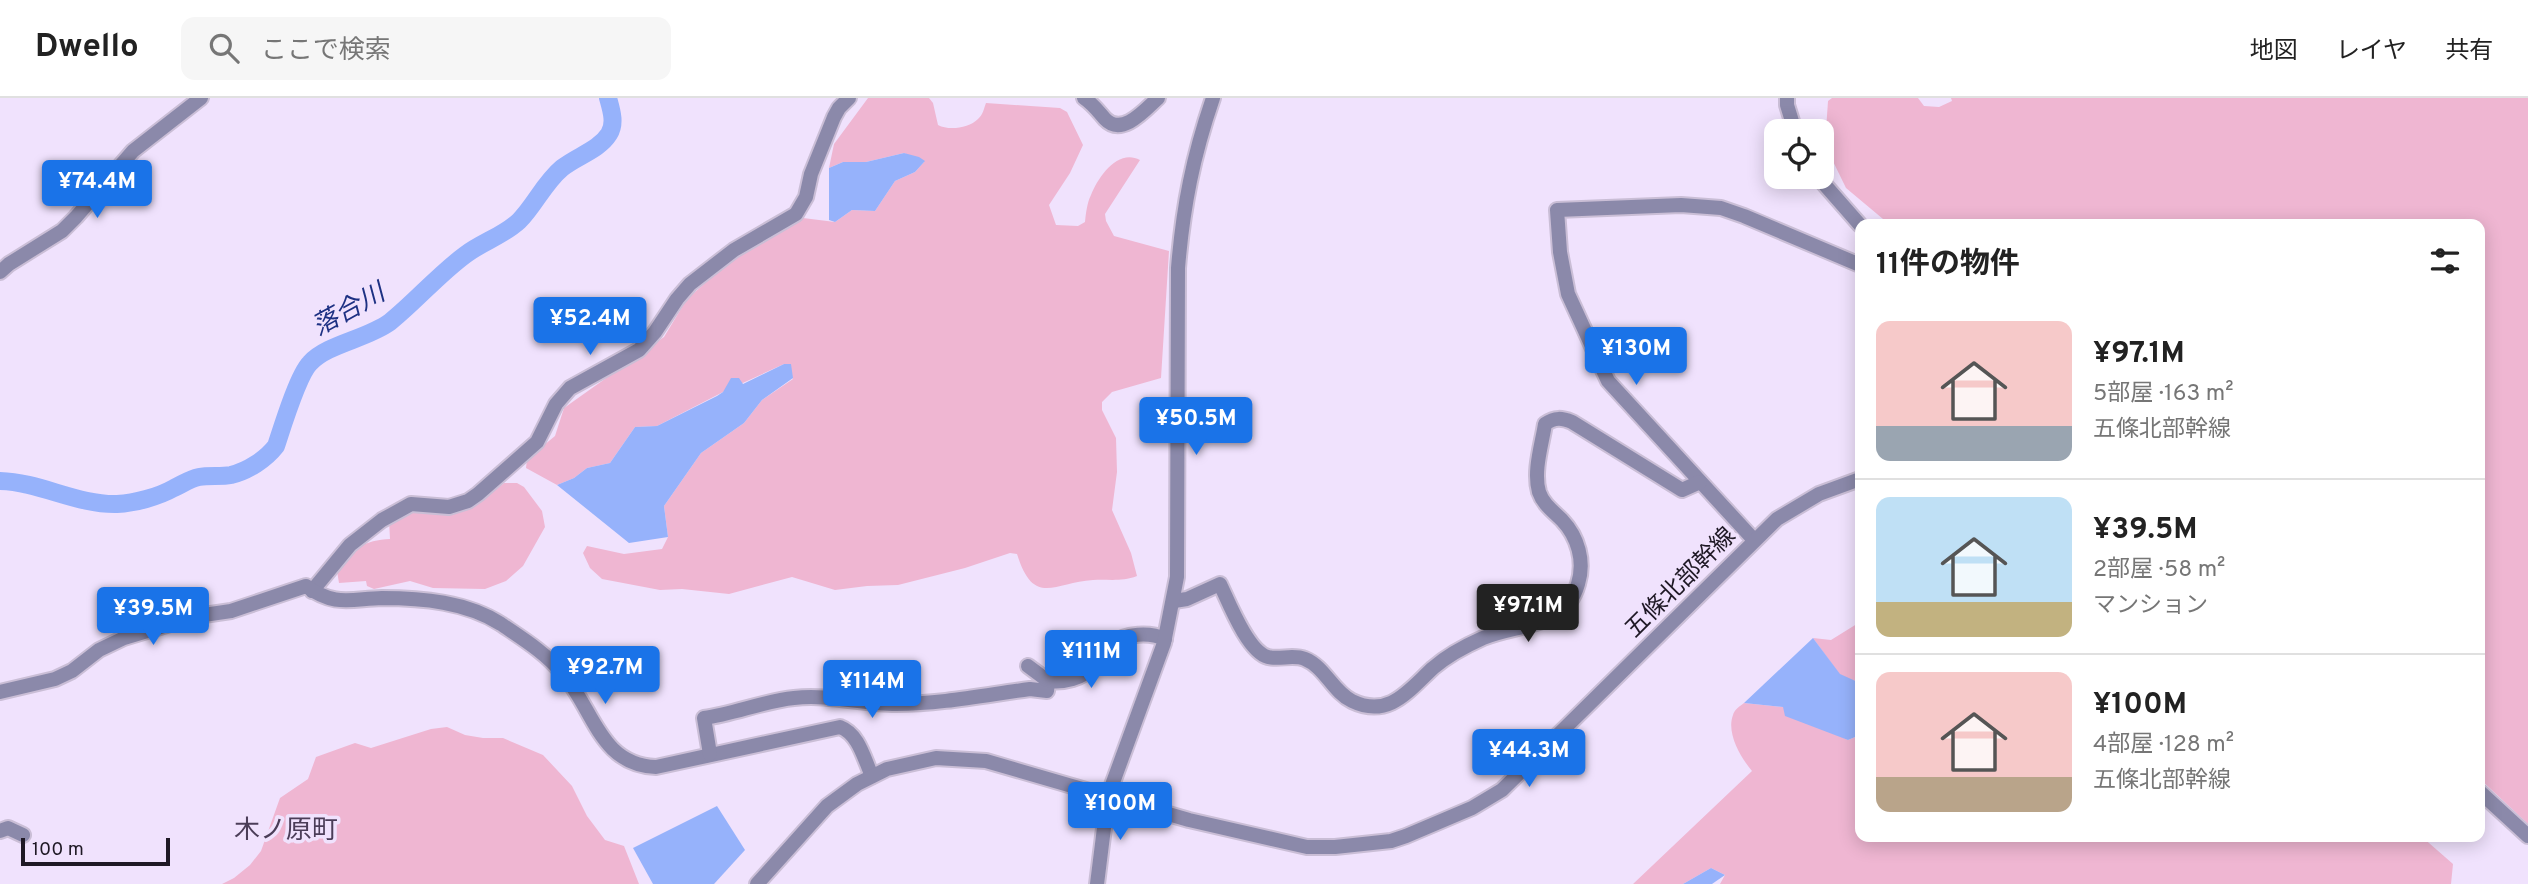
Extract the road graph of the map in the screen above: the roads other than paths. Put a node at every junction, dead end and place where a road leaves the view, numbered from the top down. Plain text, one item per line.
1 (201, 98) edge
2 (849, 98) edge
3 (1084, 98) edge
4 (1158, 98) edge
5 (1213, 98) edge
6 (1787, 98) edge
7 (1790, 119) edge
8 (1828, 189) edge
9 (1855, 219) edge
10 (1855, 263) edge
11 (0, 272) edge
12 (1855, 481) edge
13 (1700, 482) junction
14 (1754, 540) junction
15 (309, 589) junction
16 (1174, 601) junction
17 (1165, 639) junction
18 (1028, 666) dead end
19 (1047, 686) junction
20 (0, 692) edge
21 (710, 754) junction
22 (872, 776) junction
23 (1108, 796) junction
24 (2485, 797) edge
25 (0, 831) edge
26 (23, 835) dead end
27 (2528, 836) edge
28 (757, 884) edge
29 (1097, 884) edge

1 - 11 street
2 - 15 street
3 - 4 street
5 - 16 street
6 - 7 street
8 - 9 street
10 - 13 street
12 - 14 street, 五條北部幹線
13 - 14 street
13 - 16 street
14 - 23 street, 五條北部幹線
15 - 20 street
15 - 21 street
16 - 17 street
17 - 19 street
17 - 23 street
18 - 19 street
19 - 21 street
21 - 22 street
22 - 23 street, 五條北部幹線
22 - 28 street, 五條北部幹線
23 - 29 street
24 - 27 street
25 - 26 street

